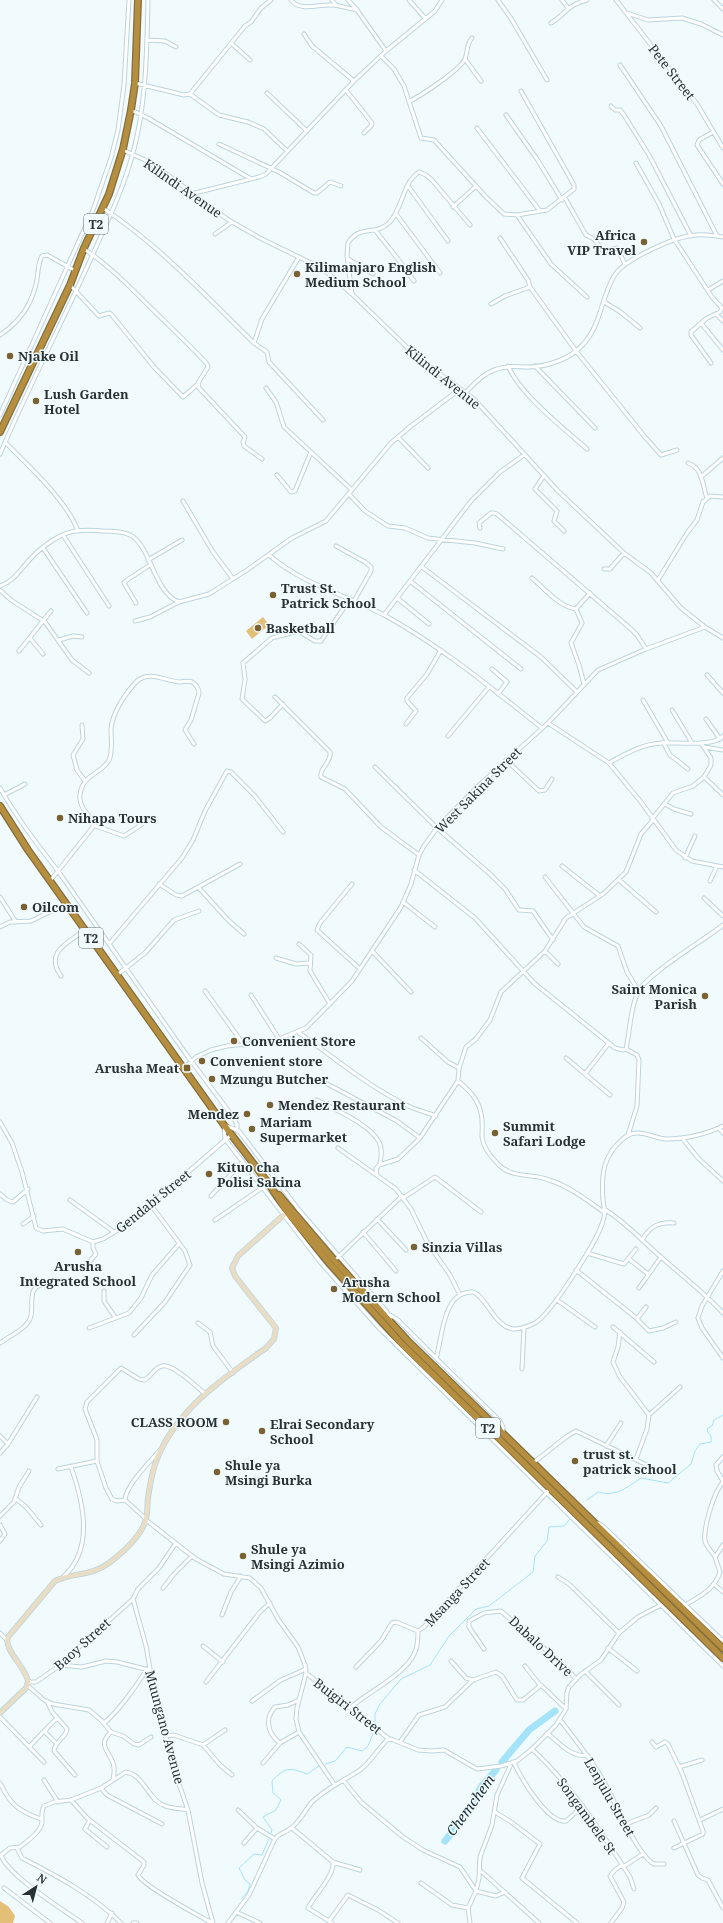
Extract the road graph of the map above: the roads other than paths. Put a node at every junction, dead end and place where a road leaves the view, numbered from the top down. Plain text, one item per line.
1 (129, 0) edge
2 (138, 0) edge
3 (148, 0) edge
4 (271, 0) edge
5 (290, 0) edge
6 (332, 0) edge
7 (348, 0) edge
8 (409, 0) edge
9 (442, 0) edge
10 (498, 0) edge
11 (562, 0) edge
12 (587, 0) edge
13 (617, 0) edge
14 (714, 0) edge
15 (336, 5) junction
16 (568, 8) junction
17 (723, 9) edge
18 (357, 10) junction
19 (625, 12) junction
20 (425, 18) junction
21 (551, 23) dead end
22 (304, 34) dead end
23 (723, 35) edge
24 (472, 38) dead end
25 (147, 40) junction
26 (232, 44) junction
27 (176, 47) dead end
28 (386, 51) junction
29 (382, 56) junction
30 (465, 59) junction
31 (250, 60) dead end
32 (620, 65) dead end
33 (547, 80) dead end
34 (354, 81) junction
35 (481, 81) dead end
36 (134, 82) junction
37 (143, 84) junction
38 (346, 90) junction
39 (521, 91) dead end
40 (267, 93) dead end
41 (190, 94) junction
42 (410, 101) junction
43 (611, 106) dead end
44 (131, 110) junction
45 (140, 114) junction
46 (506, 115) dead end
47 (477, 128) dead end
48 (307, 131) junction
49 (713, 132) junction
50 (364, 133) dead end
51 (219, 144) dead end
52 (723, 148) edge
53 (123, 149) junction
54 (287, 151) junction
55 (133, 154) junction
56 (636, 163) dead end
57 (270, 169) junction
58 (251, 179) junction
59 (723, 184) edge
60 (341, 186) dead end
61 (408, 186) junction
62 (476, 186) junction
63 (191, 194) junction
64 (565, 198) junction
65 (562, 200) junction
66 (453, 207) junction
67 (103, 208) junction
68 (540, 211) junction
69 (111, 214) junction
70 (396, 214) junction
71 (517, 214) junction
72 (232, 222) junction
73 (470, 225) dead end
74 (375, 230) junction
75 (215, 234) dead end
76 (691, 236) junction
77 (717, 236) junction
78 (723, 237) edge
79 (500, 238) dead end
80 (674, 239) junction
81 (448, 241) dead end
82 (84, 248) junction
83 (93, 254) junction
84 (299, 256) junction
85 (348, 258) junction
86 (625, 264) junction
87 (67, 266) junction
88 (76, 270) junction
89 (440, 273) dead end
90 (373, 274) dead end
91 (414, 281) dead end
92 (723, 281) edge
93 (70, 285) junction
94 (530, 287) junction
95 (76, 290) junction
96 (708, 290) junction
97 (352, 294) junction
98 (587, 297) dead end
99 (604, 302) junction
100 (491, 304) dead end
101 (723, 308) edge
102 (716, 314) junction
103 (723, 322) edge
104 (701, 323) junction
105 (640, 328) dead end
106 (0, 335) edge
107 (254, 343) junction
108 (723, 350) edge
109 (576, 351) junction
110 (711, 363) dead end
111 (508, 366) junction
112 (535, 366) junction
113 (197, 385) junction
114 (266, 388) dead end
115 (460, 389) junction
116 (466, 392) junction
117 (0, 415) edge
118 (323, 420) dead end
119 (595, 428) dead end
120 (0, 432) edge
121 (398, 436) junction
122 (5, 442) junction
123 (587, 449) dead end
124 (677, 450) dead end
125 (311, 452) junction
126 (0, 454) edge
127 (524, 456) junction
128 (723, 458) edge
129 (262, 459) dead end
130 (688, 463) dead end
131 (428, 468) dead end
132 (277, 475) dead end
133 (701, 476) junction
134 (544, 477) junction
135 (352, 490) junction
136 (349, 494) junction
137 (723, 497) edge
138 (707, 498) junction
139 (183, 501) dead end
140 (480, 528) dead end
141 (78, 531) junction
142 (564, 531) dead end
143 (63, 535) junction
144 (182, 540) dead end
145 (442, 540) junction
146 (336, 546) dead end
147 (43, 548) junction
148 (503, 549) dead end
149 (624, 553) junction
150 (269, 555) junction
151 (148, 560) junction
152 (150, 565) junction
153 (422, 567) junction
154 (604, 569) dead end
155 (532, 578) dead end
156 (233, 579) junction
157 (658, 580) junction
158 (410, 581) junction
159 (0, 586) edge
160 (0, 590) edge
161 (590, 593) junction
162 (397, 598) junction
163 (350, 599) junction
164 (354, 601) junction
165 (179, 602) junction
166 (136, 603) dead end
167 (108, 606) dead end
168 (576, 609) junction
169 (51, 611) dead end
170 (87, 613) dead end
171 (384, 615) junction
172 (44, 621) junction
173 (135, 622) dead end
174 (429, 624) dead end
175 (705, 627) junction
176 (82, 637) dead end
177 (30, 638) junction
178 (723, 638) edge
179 (59, 640) junction
180 (646, 649) junction
181 (441, 650) junction
182 (19, 651) dead end
183 (43, 654) dead end
184 (492, 669) dead end
185 (521, 669) dead end
186 (89, 673) dead end
187 (707, 674) dead end
188 (584, 684) junction
189 (489, 687) junction
190 (577, 692) junction
191 (723, 693) edge
192 (498, 694) junction
193 (275, 697) dead end
194 (643, 700) dead end
195 (283, 704) junction
196 (672, 710) dead end
197 (706, 719) dead end
198 (548, 723) junction
199 (406, 724) dead end
200 (82, 725) dead end
201 (542, 728) junction
202 (448, 736) dead end
203 (722, 738) edge
204 (663, 742) junction
205 (668, 743) junction
206 (692, 743) junction
207 (702, 743) junction
208 (194, 744) dead end
209 (704, 747) junction
210 (723, 750) edge
211 (506, 760) junction
212 (609, 763) junction
213 (375, 767) dead end
214 (688, 769) dead end
215 (704, 777) junction
216 (552, 779) dead end
217 (85, 781) junction
218 (24, 784) dead end
219 (0, 788) edge
220 (4, 795) junction
221 (723, 795) edge
222 (665, 804) junction
223 (0, 806) edge
224 (691, 814) dead end
225 (653, 820) junction
226 (93, 825) junction
227 (141, 826) dead end
228 (437, 828) junction
229 (283, 832) dead end
230 (695, 836) dead end
231 (419, 855) junction
232 (686, 858) junction
233 (240, 864) dead end
234 (562, 866) dead end
235 (717, 866) junction
236 (723, 866) edge
237 (414, 870) junction
238 (58, 871) junction
239 (545, 877) dead end
240 (618, 880) junction
241 (50, 881) junction
242 (710, 881) dead end
243 (159, 884) junction
244 (352, 884) dead end
245 (200, 888) junction
246 (600, 896) junction
247 (0, 897) edge
248 (704, 898) dead end
249 (403, 902) junction
250 (66, 904) junction
251 (198, 911) dead end
252 (656, 912) dead end
253 (572, 913) junction
254 (723, 916) edge
255 (16, 922) junction
256 (723, 925) edge
257 (0, 927) edge
258 (435, 927) dead end
259 (85, 930) junction
260 (244, 934) dead end
261 (553, 940) junction
262 (108, 944) junction
263 (298, 944) dead end
264 (372, 951) junction
265 (545, 951) junction
266 (276, 958) dead end
267 (309, 963) junction
268 (558, 964) dead end
269 (126, 967) junction
270 (360, 969) junction
271 (522, 971) junction
272 (117, 975) junction
273 (61, 976) dead end
274 (638, 990) junction
275 (205, 991) dead end
276 (412, 992) dead end
277 (251, 995) dead end
278 (330, 1004) junction
279 (298, 1032) junction
280 (421, 1038) dead end
281 (279, 1040) junction
282 (609, 1043) junction
283 (244, 1045) junction
284 (626, 1048) junction
285 (566, 1058) dead end
286 (192, 1061) junction
287 (184, 1068) junction
288 (459, 1068) junction
289 (585, 1074) junction
290 (318, 1079) dead end
291 (458, 1081) junction
292 (610, 1095) dead end
293 (317, 1100) dead end
294 (436, 1116) junction
295 (0, 1122) edge
296 (224, 1125) junction
297 (723, 1126) edge
298 (719, 1128) junction
299 (238, 1131) junction
300 (723, 1133) edge
301 (231, 1135) junction
302 (628, 1135) junction
303 (420, 1138) junction
304 (682, 1138) junction
305 (225, 1139) junction
306 (338, 1148) dead end
307 (242, 1161) junction
308 (380, 1164) junction
309 (377, 1174) junction
310 (723, 1181) edge
311 (262, 1188) junction
312 (28, 1189) junction
313 (0, 1194) edge
314 (211, 1196) dead end
315 (402, 1197) junction
316 (70, 1200) dead end
317 (283, 1202) junction
318 (151, 1205) junction
319 (604, 1211) junction
320 (480, 1212) dead end
321 (285, 1215) junction
322 (34, 1216) junction
323 (377, 1219) junction
324 (215, 1220) dead end
325 (674, 1223) dead end
326 (23, 1224) dead end
327 (114, 1232) junction
328 (363, 1232) junction
329 (642, 1240) junction
330 (93, 1242) junction
331 (179, 1244) junction
332 (636, 1249) dead end
333 (406, 1250) dead end
334 (586, 1253) junction
335 (661, 1257) junction
336 (336, 1258) junction
337 (630, 1259) junction
338 (90, 1261) dead end
339 (576, 1270) junction
340 (396, 1271) dead end
341 (723, 1271) edge
342 (648, 1274) junction
343 (42, 1284) dead end
344 (639, 1288) dead end
345 (104, 1291) dead end
346 (460, 1294) junction
347 (707, 1296) junction
348 (557, 1300) junction
349 (646, 1306) dead end
350 (723, 1313) edge
351 (388, 1314) junction
352 (115, 1318) junction
353 (637, 1319) junction
354 (676, 1322) dead end
355 (198, 1323) dead end
356 (392, 1324) junction
357 (524, 1327) junction
358 (595, 1327) dead end
359 (613, 1327) dead end
360 (89, 1328) dead end
361 (620, 1332) junction
362 (134, 1336) dead end
363 (0, 1343) edge
364 (436, 1358) junction
365 (723, 1358) edge
366 (654, 1362) dead end
367 (522, 1369) dead end
368 (233, 1373) junction
369 (680, 1388) dead end
370 (204, 1393) junction
371 (37, 1397) dead end
372 (649, 1415) junction
373 (621, 1423) dead end
374 (503, 1434) junction
375 (0, 1436) edge
376 (8, 1444) junction
377 (606, 1446) junction
378 (163, 1447) junction
379 (0, 1453) edge
380 (723, 1457) edge
381 (636, 1459) junction
382 (97, 1461) junction
383 (533, 1463) junction
384 (70, 1467) junction
385 (58, 1469) dead end
386 (29, 1471) dead end
387 (672, 1471) dead end
388 (723, 1481) edge
389 (548, 1492) junction
390 (15, 1498) junction
391 (125, 1500) junction
392 (0, 1516) edge
393 (590, 1518) junction
394 (146, 1519) junction
395 (0, 1525) edge
396 (41, 1525) dead end
397 (0, 1541) edge
398 (176, 1543) junction
399 (723, 1545) edge
400 (192, 1556) junction
401 (715, 1557) junction
402 (626, 1559) junction
403 (721, 1572) edge
404 (241, 1576) junction
405 (558, 1577) dead end
406 (62, 1578) junction
407 (650, 1582) junction
408 (714, 1584) junction
409 (163, 1588) dead end
410 (723, 1592) edge
411 (134, 1599) junction
412 (270, 1603) junction
413 (664, 1604) junction
414 (685, 1605) junction
415 (222, 1615) dead end
416 (418, 1630) junction
417 (0, 1633) edge
418 (619, 1633) junction
419 (7, 1640) junction
420 (723, 1641) edge
421 (203, 1646) dead end
422 (608, 1648) junction
423 (723, 1648) edge
424 (484, 1649) dead end
425 (723, 1658) edge
426 (451, 1661) dead end
427 (223, 1662) junction
428 (60, 1665) junction
429 (525, 1666) dead end
430 (723, 1666) edge
431 (356, 1667) dead end
432 (148, 1670) junction
433 (306, 1671) junction
434 (585, 1671) junction
435 (637, 1671) dead end
436 (576, 1679) junction
437 (473, 1680) junction
438 (206, 1682) dead end
439 (28, 1684) junction
440 (540, 1685) junction
441 (298, 1700) junction
442 (47, 1701) junction
443 (252, 1701) dead end
444 (619, 1705) dead end
445 (350, 1708) junction
446 (566, 1709) junction
447 (1, 1710) edge
448 (0, 1717) edge
449 (57, 1718) junction
450 (560, 1720) junction
451 (104, 1723) junction
452 (45, 1730) junction
453 (225, 1730) dead end
454 (111, 1732) junction
455 (299, 1732) junction
456 (548, 1734) junction
457 (165, 1736) junction
458 (151, 1737) dead end
459 (389, 1739) junction
460 (400, 1742) junction
461 (652, 1742) dead end
462 (280, 1743) junction
463 (57, 1744) junction
464 (203, 1745) junction
465 (29, 1747) junction
466 (532, 1749) junction
467 (588, 1756) junction
468 (702, 1760) dead end
469 (44, 1762) dead end
470 (513, 1762) junction
471 (263, 1763) dead end
472 (679, 1767) junction
473 (75, 1775) dead end
474 (232, 1775) dead end
475 (44, 1780) dead end
476 (113, 1780) junction
477 (343, 1780) junction
478 (0, 1783) edge
479 (334, 1784) junction
480 (101, 1788) junction
481 (71, 1800) junction
482 (58, 1802) junction
483 (583, 1806) junction
484 (656, 1808) dead end
485 (723, 1809) edge
486 (188, 1810) junction
487 (238, 1810) dead end
488 (495, 1812) junction
489 (41, 1819) junction
490 (90, 1820) junction
491 (700, 1820) junction
492 (674, 1821) dead end
493 (162, 1824) dead end
494 (626, 1824) junction
495 (257, 1828) junction
496 (292, 1828) junction
497 (275, 1839) junction
498 (244, 1843) dead end
499 (684, 1844) junction
500 (107, 1847) dead end
501 (17, 1848) junction
502 (674, 1848) dead end
503 (643, 1854) junction
504 (1, 1856) edge
505 (333, 1862) junction
506 (664, 1864) dead end
507 (623, 1866) junction
508 (360, 1870) dead end
509 (481, 1871) junction
510 (421, 1883) dead end
511 (4, 1888) dead end
512 (634, 1889) dead end
513 (476, 1891) junction
514 (505, 1892) junction
515 (468, 1908) junction
516 (723, 1908) edge
517 (236, 1912) junction
518 (112, 1913) junction
519 (330, 1922) edge
520 (50, 1923) edge
521 (82, 1923) edge
522 (107, 1923) edge
523 (121, 1923) edge
524 (133, 1923) edge
525 (137, 1923) edge
526 (212, 1923) edge
527 (228, 1923) edge
528 (260, 1923) edge
529 (398, 1923) edge
530 (470, 1923) edge
531 (539, 1923) edge
532 (577, 1923) edge
533 (612, 1923) edge

1 - 87 street
2 - 36 highway, T2
3 - 25 street
4 - 26 street
5 - 15 street
6 - 15 street
7 - 18 street
8 - 20 street
9 - 20 street
10 - 33 street
11 - 16 street
12 - 16 street
13 - 19 street, Pete Street
14 - 17 street
15 - 18 street
16 - 21 street
18 - 28 street
19 - 23 street
19 - 49 street, Pete Street
20 - 28 street
22 - 34 street
24 - 30 street
25 - 27 street
25 - 37 street
26 - 31 street
26 - 41 street
28 - 29 street
29 - 34 street
29 - 42 street
30 - 35 street
30 - 42 street
32 - 77 street
34 - 38 street
36 - 37 street
36 - 44 highway, T2
37 - 41 street
37 - 45 street
38 - 48 street
38 - 50 street
39 - 64 street
40 - 48 street
41 - 54 street
42 - 62 street
43 - 76 street
44 - 45 street
44 - 53 highway, T2
45 - 55 street
45 - 58 street
46 - 65 street
47 - 68 street
48 - 54 street
49 - 52 street, Pete Street
49 - 59 street
51 - 57 street
53 - 55 street, Kilindi Avenue
53 - 67 highway, T2
54 - 57 street
55 - 63 street, Kilindi Avenue
55 - 69 street
56 - 80 street
57 - 58 street
57 - 60 street
58 - 63 street
61 - 66 street
61 - 70 street
61 - 81 street
62 - 66 street
62 - 71 street
63 - 72 street, Kilindi Avenue
64 - 65 street
64 - 86 street
65 - 68 street
66 - 73 street
67 - 69 street
67 - 82 highway, T2
68 - 71 street
69 - 83 street
69 - 107 street
70 - 74 street
70 - 89 street
71 - 98 street
72 - 75 street
72 - 84 street, Kilindi Avenue
74 - 85 street
74 - 91 street
76 - 77 street
76 - 80 street
77 - 78 street
79 - 94 street
80 - 86 street
80 - 96 street
82 - 83 street
82 - 88 highway, T2
83 - 95 street
83 - 113 street
84 - 97 street, Kilindi Avenue
84 - 107 street
85 - 90 street
85 - 97 street
86 - 99 street
87 - 88 street
87 - 106 street
87 - 117 street
88 - 93 highway, T2
92 - 96 street
93 - 95 street
93 - 120 highway, T2
94 - 100 street
94 - 109 street
95 - 113 street
95 - 122 street
96 - 101 street
97 - 115 street, Kilindi Avenue
99 - 105 street
99 - 109 street
101 - 102 street
102 - 103 street
102 - 104 street
104 - 108 street
104 - 110 street
107 - 118 street
109 - 112 street
109 - 124 street
111 - 112 street
111 - 116 street
111 - 123 street
112 - 119 street
113 - 129 street
114 - 125 street
115 - 116 street, Kilindi Avenue
115 - 121 street
116 - 127 street, Kilindi Avenue
121 - 131 street
121 - 135 street
122 - 126 street
122 - 141 street
125 - 132 street
125 - 135 street
127 - 134 street, Kilindi Avenue
127 - 145 street
128 - 133 street
130 - 133 street
133 - 138 street
134 - 142 street
134 - 149 street, Kilindi Avenue
135 - 136 street
136 - 145 street
136 - 150 street
137 - 138 street
138 - 157 street
139 - 156 street
140 - 161 street
141 - 143 street
141 - 151 street
143 - 147 street
143 - 167 street
144 - 151 street
145 - 148 street
145 - 153 street
146 - 164 street
147 - 159 street
147 - 170 street
149 - 154 street
149 - 157 street, Kilindi Avenue
150 - 156 street
150 - 163 street
151 - 152 street
152 - 165 street
152 - 166 street
153 - 158 street
153 - 190 street
155 - 168 street
156 - 165 street
157 - 175 street, Kilindi Avenue
158 - 162 street
158 - 185 street
160 - 172 street
161 - 168 street
161 - 180 street
162 - 171 street
162 - 174 street
163 - 164 street
163 - 195 street
164 - 171 street
165 - 173 street
168 - 188 street
169 - 172 street
171 - 181 street
172 - 177 street
172 - 179 street
175 - 178 street, Kilindi Avenue
175 - 180 street, West Sakina Street
176 - 179 street
177 - 182 street
177 - 183 street
179 - 186 street
180 - 188 street, West Sakina Street
181 - 189 street
181 - 199 street
184 - 192 street
187 - 191 street
188 - 190 street, West Sakina Street
189 - 192 street
189 - 202 street
190 - 198 street, West Sakina Street
192 - 201 street
193 - 195 street
194 - 205 street
195 - 231 street
196 - 206 street
197 - 203 street
198 - 201 street, West Sakina Street
198 - 212 street
200 - 217 street
201 - 211 street, West Sakina Street
203 - 207 street
204 - 205 street
204 - 212 street
204 - 214 street
205 - 206 street
206 - 207 street
207 - 209 street
208 - 217 street
209 - 210 street
209 - 215 street
211 - 216 street
211 - 228 street, West Sakina Street
212 - 225 street
213 - 228 street
215 - 221 street
215 - 222 street
217 - 226 street
218 - 220 street
219 - 220 street
220 - 238 street
222 - 224 street
222 - 225 street
223 - 241 highway, T2
225 - 232 street
225 - 240 street
226 - 227 street
226 - 238 street
228 - 231 street, West Sakina Street
228 - 261 street
229 - 243 street
230 - 232 street
231 - 237 street, West Sakina Street
232 - 235 street
233 - 245 street
234 - 246 street
235 - 236 street
235 - 242 street
237 - 249 street, West Sakina Street
237 - 271 street
238 - 241 street
238 - 262 street
239 - 253 street
240 - 246 street
240 - 252 street
241 - 250 highway, T2
243 - 245 street
243 - 262 street
244 - 270 street
245 - 260 street
246 - 253 street
247 - 255 street
248 - 254 street
249 - 258 street
249 - 264 street, West Sakina Street
250 - 255 street
250 - 259 highway, T2
251 - 269 street
253 - 261 street
253 - 274 street
255 - 257 street
256 - 274 street
259 - 272 highway, T2
259 - 273 street
261 - 265 street
262 - 269 street
263 - 267 street
264 - 270 street, West Sakina Street
264 - 276 street
265 - 268 street
265 - 271 street
266 - 267 street
267 - 278 street
269 - 272 street
269 - 286 street
270 - 278 street, West Sakina Street
271 - 282 street
271 - 288 street
272 - 287 highway, T2
274 - 284 street
275 - 283 street
277 - 281 street
278 - 279 street, West Sakina Street
279 - 281 street, West Sakina Street
279 - 294 street
280 - 288 street
281 - 283 street, West Sakina Street
282 - 284 street
282 - 289 street
283 - 286 street, West Sakina Street
284 - 302 street
285 - 289 street
286 - 287 street, West Sakina Street
286 - 299 street
287 - 296 highway, T2
288 - 291 street
289 - 292 street
290 - 303 street
291 - 294 street
291 - 319 street
293 - 308 street
294 - 303 street
295 - 312 street
296 - 299 street
296 - 301 highway, T2
296 - 305 street
297 - 298 street
298 - 300 street
298 - 304 street
299 - 336 street
301 - 305 street, Gendabi Street
301 - 317 highway, T2
302 - 304 street
302 - 319 street
303 - 308 street
304 - 310 street
305 - 307 street
305 - 318 street, Gendabi Street
306 - 309 street
307 - 311 street
307 - 314 street
308 - 309 street
309 - 315 street
311 - 321 street
311 - 324 street
312 - 313 street
312 - 322 street
315 - 320 street
315 - 323 street
315 - 346 street
316 - 327 street
317 - 321 highway, T2
317 - 336 highway, T2
318 - 327 street, Gendabi Street
318 - 331 street
319 - 329 street
319 - 334 street
321 - 368 street
321 - 389 highway, T2
322 - 326 street
322 - 330 street
323 - 328 street
323 - 333 street
325 - 329 street
327 - 330 street, Gendabi Street
328 - 336 street
328 - 340 street
329 - 335 street
330 - 338 street
331 - 352 street
331 - 362 street
332 - 337 street
334 - 337 street
334 - 339 street
335 - 342 street
335 - 347 street
336 - 351 street
336 - 356 highway, T2
337 - 342 street
339 - 348 street
339 - 353 street
341 - 347 street
342 - 344 street
343 - 363 street
345 - 352 street
346 - 357 street
346 - 364 street
347 - 350 street
347 - 365 street
348 - 357 street
348 - 358 street
349 - 353 street
351 - 356 street
351 - 364 street
352 - 360 street
353 - 354 street
355 - 368 street
356 - 374 highway, T2
357 - 367 street
359 - 361 street
361 - 366 street
361 - 372 street
364 - 374 street
368 - 370 street
369 - 372 street
370 - 378 street
370 - 382 street
371 - 376 street
372 - 381 street
373 - 377 street
374 - 383 highway, T2
375 - 376 street
376 - 379 street
377 - 381 street
377 - 383 street
378 - 391 street
378 - 394 street
380 - 388 street
381 - 387 street
382 - 384 street
382 - 391 street
383 - 393 highway, T2
384 - 385 street
384 - 406 street
386 - 390 street
388 - 401 street
389 - 402 highway, T2
389 - 413 street
389 - 416 street, Msanga Street
390 - 392 street
390 - 396 street
391 - 394 street
393 - 402 highway, T2
393 - 414 street
394 - 398 street
394 - 406 street
395 - 397 street
398 - 400 street
398 - 411 street
399 - 401 street
400 - 404 street
400 - 409 street
401 - 403 street
402 - 407 highway, T2
403 - 408 street
404 - 412 street
404 - 415 street
405 - 418 street
406 - 419 street
407 - 413 highway, T2
407 - 423 highway, T2
408 - 410 street
408 - 414 street
411 - 428 street, Baoy Street
411 - 432 street, Muungano Avenue
412 - 427 street
412 - 433 street
413 - 418 street
413 - 425 highway, T2
413 - 430 street
414 - 420 street
416 - 431 street
416 - 445 street, Msanga Street
417 - 419 street
418 - 422 street
419 - 439 street
421 - 427 street
422 - 434 street
422 - 435 street
424 - 436 street, Dabalo Drive
426 - 437 street
427 - 438 street
428 - 432 street
428 - 439 street, Baoy Street
429 - 440 street
432 - 451 street
432 - 457 street, Muungano Avenue
433 - 441 street
433 - 443 street
433 - 445 street, Buigiri Street
434 - 436 street
434 - 444 street
436 - 446 street
437 - 440 street
437 - 460 street
439 - 442 street
439 - 447 street
440 - 446 street
441 - 455 street
441 - 462 street
442 - 449 street
442 - 451 street
445 - 459 street, Buigiri Street
446 - 450 street
448 - 465 street
449 - 452 street
449 - 463 street
450 - 456 street
450 - 467 street, Lenjulu Street
451 - 454 street
452 - 463 street
452 - 465 street
453 - 464 street
454 - 458 street
454 - 476 street
455 - 462 street
455 - 479 street
456 - 466 street
456 - 467 street
457 - 464 street
457 - 486 street, Muungano Avenue
459 - 460 street
459 - 477 street
460 - 470 street
461 - 472 street
462 - 471 street
463 - 473 street
464 - 474 street
465 - 469 street
466 - 470 street
466 - 483 street, Songambele St
467 - 494 street, Lenjulu Street
468 - 472 street
470 - 483 street
470 - 488 street
472 - 491 street
475 - 482 street
476 - 480 street
476 - 486 street
477 - 479 street
477 - 513 street
478 - 489 street
479 - 496 street
480 - 481 street
480 - 493 street
481 - 482 street
481 - 490 street
482 - 489 street
483 - 507 street, Songambele St
484 - 494 street
485 - 491 street
486 - 526 street, Muungano Avenue
487 - 495 street
488 - 509 street
488 - 532 street
489 - 501 street
490 - 500 street
490 - 526 street
491 - 499 street
492 - 499 street
494 - 503 street, Lenjulu Street
495 - 497 street
495 - 498 street
496 - 497 street
496 - 505 street
497 - 517 street
499 - 502 street
499 - 516 street
501 - 504 street
501 - 518 street
503 - 506 street, Lenjulu Street
503 - 507 street
504 - 521 street
505 - 508 street
505 - 519 street
507 - 512 street, Songambele St
507 - 533 street
509 - 513 street
509 - 514 street
510 - 515 street
511 - 520 street
513 - 514 street
513 - 515 street
514 - 531 street
515 - 530 street
517 - 527 street
517 - 528 street
518 - 522 street
518 - 523 street
519 - 529 street
524 - 525 street

